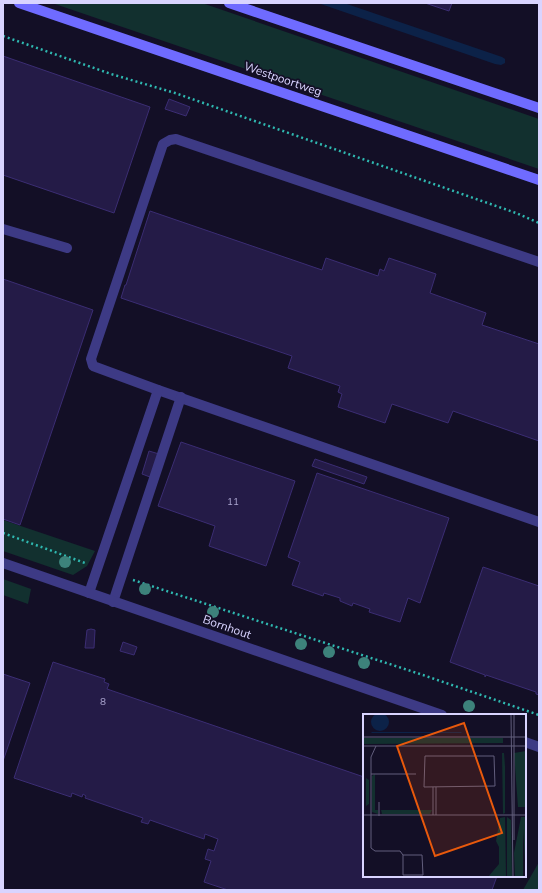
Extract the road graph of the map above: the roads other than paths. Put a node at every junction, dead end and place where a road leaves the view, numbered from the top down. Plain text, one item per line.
1 (19, 3) edge
2 (229, 3) edge
3 (539, 108) edge
4 (539, 180) edge
5 (3, 229) edge
6 (66, 248) dead end
7 (539, 262) edge
8 (158, 390) junction
9 (181, 397) junction
10 (539, 522) edge
11 (3, 563) edge
12 (89, 592) junction
13 (113, 602) junction
14 (439, 714) edge
15 (526, 742) edge
16 (539, 747) edge

1 - 4 main road, Westpoortweg
2 - 3 main road
5 - 6 street
7 - 8 street
8 - 9 street
8 - 12 street
9 - 10 street
9 - 13 street
11 - 12 street, Bornhout
12 - 13 street, Bornhout
13 - 14 street, Bornhout
15 - 16 street

